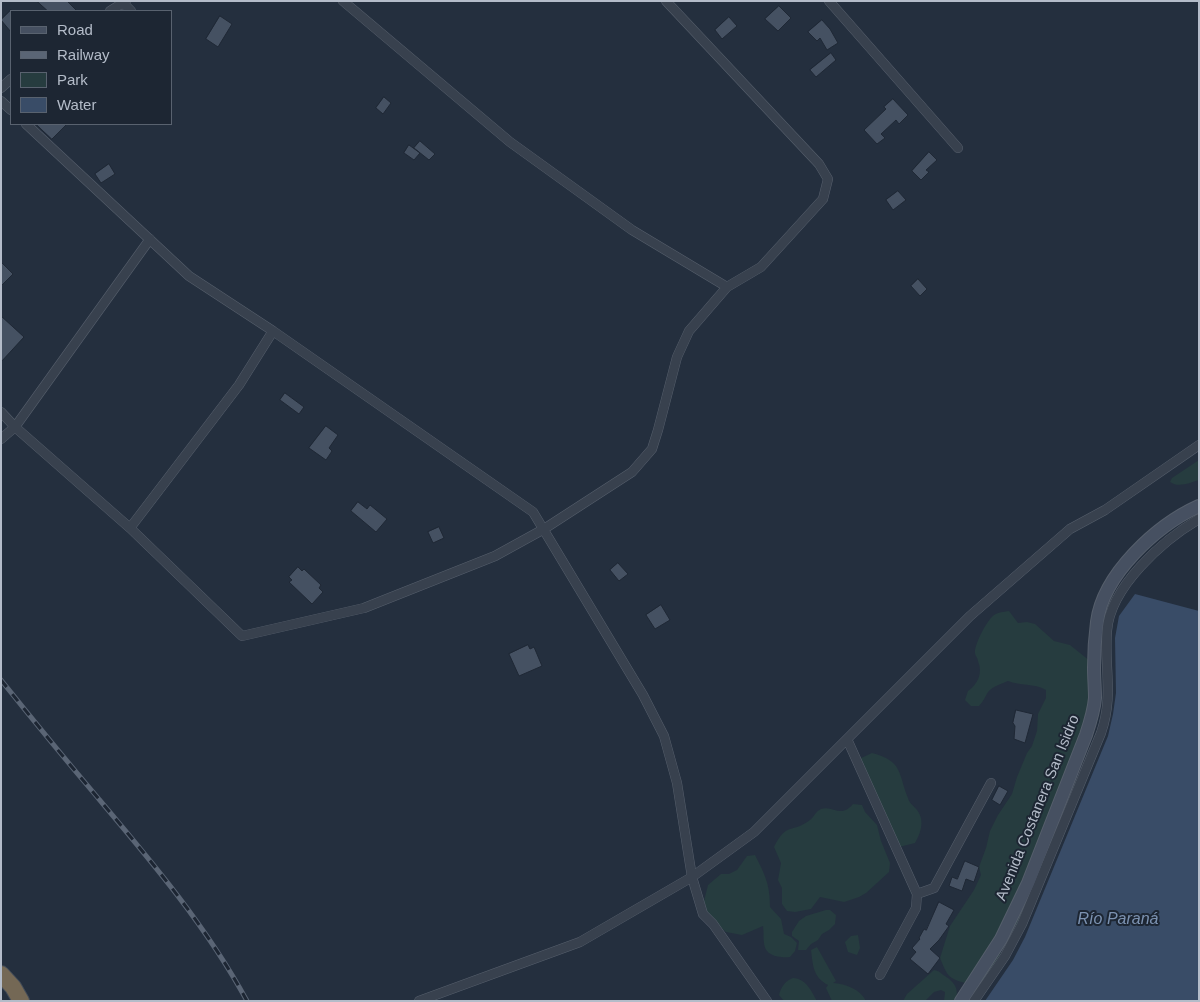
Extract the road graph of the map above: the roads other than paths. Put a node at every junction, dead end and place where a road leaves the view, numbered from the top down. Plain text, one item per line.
1 (343, 1) edge
2 (666, 1) edge
3 (829, 1) edge
4 (123, 2) edge
5 (111, 10) edge
6 (27, 125) edge
7 (958, 148) dead end
8 (150, 239) junction
9 (727, 287) junction
10 (273, 331) junction
11 (1, 412) edge
12 (15, 428) junction
13 (1, 439) edge
14 (1199, 445) edge
15 (1199, 506) edge
16 (1199, 520) edge
17 (130, 528) junction
18 (544, 528) junction
19 (847, 739) junction
20 (991, 783) dead end
21 (692, 878) junction
22 (917, 894) junction
23 (1, 974) edge
24 (880, 975) dead end
25 (21, 1001) edge
26 (419, 1001) edge
27 (767, 1001) edge
28 (961, 1001) edge
29 (974, 1001) edge

1 - 9 street
2 - 9 street
3 - 7 street
4 - 5 street
6 - 8 street
8 - 10 street
8 - 12 street
9 - 18 street
10 - 17 street
10 - 18 street
11 - 12 street
12 - 13 street
12 - 17 street
14 - 19 street
15 - 28 main road, Avenida Costanera San Isidro
16 - 29 street
17 - 18 street
18 - 21 street
19 - 21 street
19 - 22 street
20 - 22 street
21 - 26 street
21 - 27 street
22 - 24 street
23 - 25 highway

